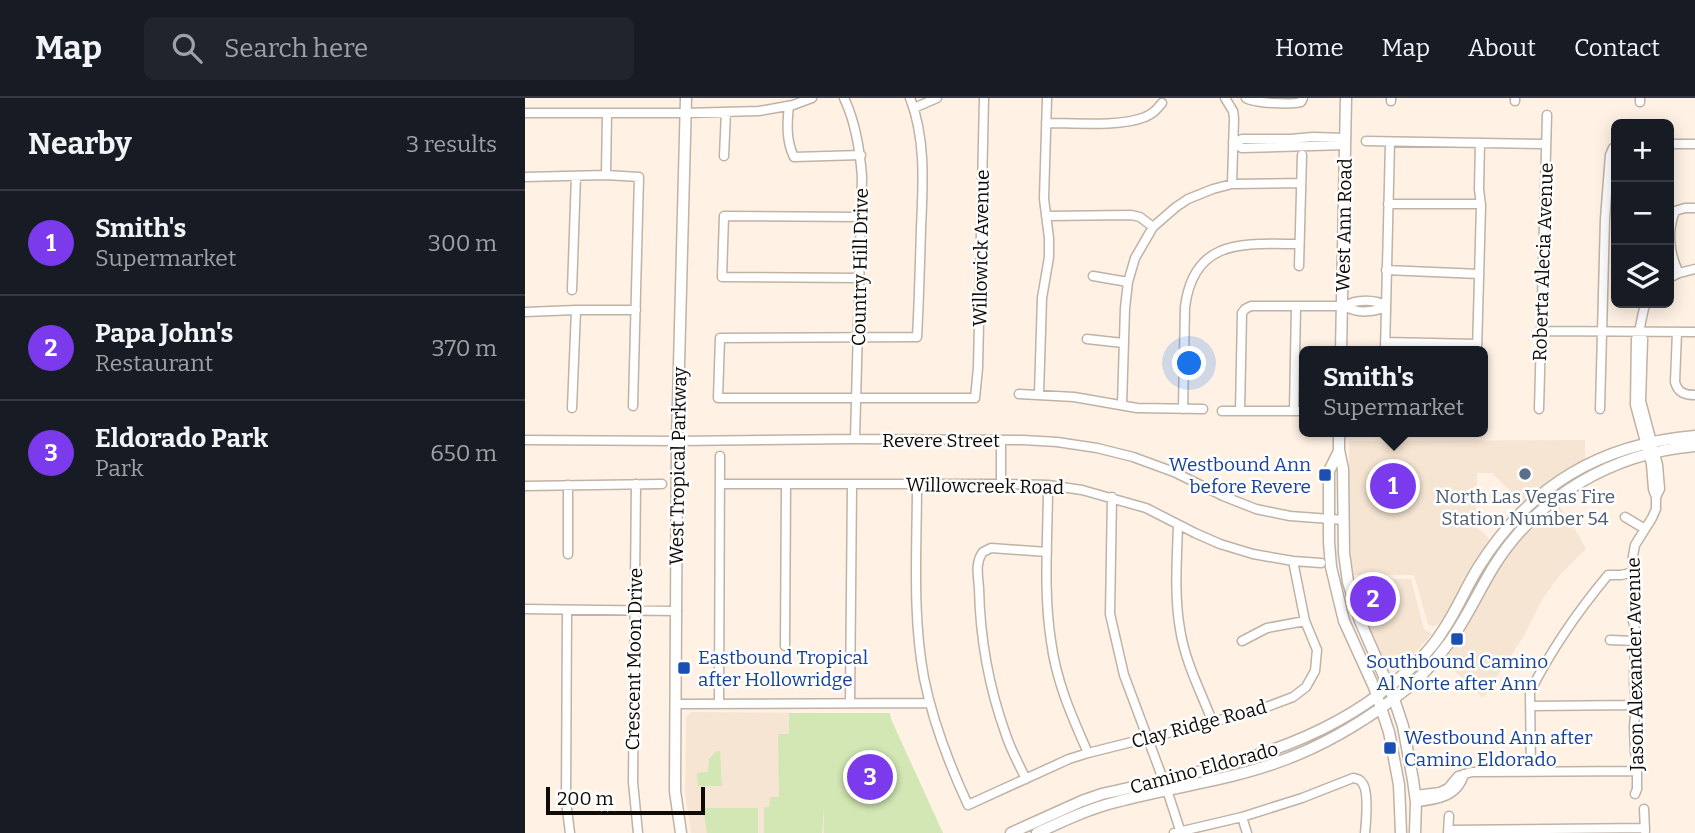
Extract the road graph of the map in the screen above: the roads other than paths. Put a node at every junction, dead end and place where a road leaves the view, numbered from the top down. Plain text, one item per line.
1 (686, 98) edge
2 (812, 98) edge
3 (843, 98) edge
4 (910, 98) edge
5 (937, 98) edge
6 (984, 98) edge
7 (1047, 98) edge
8 (1225, 98) edge
9 (1246, 98) edge
10 (1346, 98) edge
11 (1302, 100) edge
12 (1162, 103) dead end
13 (789, 106) junction
14 (914, 108) junction
15 (726, 112) junction
16 (525, 113) edge
17 (607, 113) junction
18 (685, 113) junction
19 (1547, 115) dead end
20 (1046, 123) junction
21 (1345, 141) junction
22 (1366, 141) dead end
23 (1390, 142) junction
24 (1233, 143) junction
25 (1480, 143) junction
26 (1546, 144) junction
27 (1674, 144) edge
28 (1695, 144) edge
29 (1611, 153) edge
30 (861, 155) junction
31 (724, 156) dead end
32 (1302, 156) dead end
33 (606, 175) junction
34 (576, 176) junction
35 (525, 177) edge
36 (1301, 183) junction
37 (1232, 184) junction
38 (1388, 204) junction
39 (1481, 204) junction
40 (1695, 208) edge
41 (1046, 216) junction
42 (860, 217) junction
43 (1153, 227) junction
44 (1299, 244) junction
45 (1299, 266) dead end
46 (1695, 269) edge
47 (1386, 270) junction
48 (1679, 273) junction
49 (1479, 274) junction
50 (1093, 276) dead end
51 (1674, 276) edge
52 (859, 278) junction
53 (1128, 282) junction
54 (572, 290) dead end
55 (1297, 306) junction
56 (1344, 306) junction
57 (1386, 306) junction
58 (1644, 308) edge
59 (576, 310) junction
60 (636, 310) junction
61 (525, 312) edge
62 (1541, 331) junction
63 (1602, 332) junction
64 (1640, 332) junction
65 (1677, 332) junction
66 (1695, 332) edge
67 (858, 338) junction
68 (1087, 339) dead end
69 (1123, 343) junction
70 (1341, 346) edge
71 (1385, 346) edge
72 (1477, 346) edge
73 (1019, 394) dead end
74 (1039, 394) junction
75 (1695, 395) edge
76 (857, 399) junction
77 (1122, 405) junction
78 (633, 406) dead end
79 (572, 408) dead end
80 (1183, 409) junction
81 (1203, 409) dead end
82 (1539, 409) dead end
83 (1600, 409) dead end
84 (1222, 411) dead end
85 (1240, 411) junction
86 (1299, 411) edge
87 (1695, 436) edge
88 (1339, 437) edge
89 (855, 439) junction
90 (525, 440) edge
91 (1001, 440) junction
92 (677, 442) junction
93 (1695, 446) edge
94 (1650, 447) junction
95 (1339, 450) junction
96 (720, 456) dead end
97 (636, 484) junction
98 (662, 484) dead end
99 (720, 484) junction
100 (786, 484) junction
101 (852, 484) junction
102 (917, 484) junction
103 (1000, 484) junction
104 (568, 485) junction
105 (1048, 485) junction
106 (525, 486) edge
107 (1112, 497) junction
108 (1625, 517) dead end
109 (1328, 519) junction
110 (1343, 520) junction
111 (1178, 525) junction
112 (1645, 529) junction
113 (1047, 552) junction
114 (568, 554) dead end
115 (1486, 555) junction
116 (1293, 561) junction
117 (1321, 563) dead end
118 (1634, 572) junction
119 (1468, 588) junction
120 (1479, 592) junction
121 (525, 609) edge
122 (567, 610) junction
123 (634, 611) junction
124 (677, 611) junction
125 (1305, 621) junction
126 (1454, 635) junction
127 (1610, 640) dead end
128 (1242, 641) dead end
129 (1635, 641) junction
130 (785, 646) dead end
131 (1389, 687) junction
132 (1377, 695) junction
133 (1394, 699) junction
134 (850, 703) junction
135 (930, 703) junction
136 (677, 704) junction
137 (719, 704) junction
138 (1636, 705) junction
139 (1531, 706) junction
140 (1382, 707) junction
141 (1213, 723) junction
142 (1148, 737) junction
143 (1088, 753) junction
144 (1637, 771) junction
145 (1531, 772) junction
146 (1026, 779) junction
147 (1165, 785) junction
148 (1635, 794) dead end
149 (1415, 799) junction
150 (1644, 809) dead end
151 (1449, 816) dead end
152 (1242, 817) junction
153 (1645, 830) edge
154 (1448, 831) edge
155 (1497, 831) edge
156 (1547, 831) edge
157 (1596, 831) edge
158 (570, 833) edge
159 (638, 833) edge
160 (681, 833) edge
161 (1011, 833) edge
162 (1037, 833) edge
163 (1178, 833) edge
164 (1247, 833) edge
165 (1365, 833) edge
166 (1401, 833) edge
167 (1415, 833) edge

1 - 18 main road, West Tropical Parkway
2 - 13 street
3 - 30 street, Country Hill Drive
4 - 14 street
5 - 14 street
6 - 76 street, Willowick Avenue
7 - 20 street
8 - 24 street
9 - 11 street
10 - 21 main road, West Ann Road
12 - 20 street
13 - 15 street
13 - 30 street
14 - 67 street
15 - 18 street
15 - 31 street
16 - 17 street
17 - 18 street
17 - 33 street
18 - 92 main road, West Tropical Parkway
19 - 26 street, Roberta Alecia Avenue
20 - 41 street
21 - 24 street
21 - 56 main road, West Ann Road
22 - 23 street
23 - 25 street
23 - 38 street
24 - 37 street
25 - 26 street
25 - 39 street
26 - 62 street, Roberta Alecia Avenue
27 - 28 street
29 - 63 street
30 - 42 street, Country Hill Drive
32 - 36 street
33 - 34 street
33 - 60 street
34 - 35 street
34 - 54 street
36 - 37 street
36 - 44 street
37 - 43 street
38 - 39 street
38 - 47 street
39 - 49 street
40 - 48 street
41 - 43 street
41 - 74 street
42 - 52 street, Country Hill Drive
42 - 52 street
43 - 53 street
44 - 45 street
44 - 80 street
46 - 48 street
47 - 49 street
47 - 57 street
48 - 51 street
49 - 72 street
50 - 53 street
52 - 67 street, Country Hill Drive
53 - 69 street
55 - 56 street
55 - 85 street
55 - 86 street
56 - 57 street
56 - 70 main road, West Ann Road
57 - 71 street
58 - 64 street, Jason Alexander Avenue
59 - 60 street
59 - 61 street
59 - 79 street
60 - 78 street
62 - 63 street
62 - 82 street, Roberta Alecia Avenue
63 - 64 street
63 - 83 street
64 - 65 street
64 - 94 street, Jason Alexander Avenue
65 - 66 street
65 - 75 street
67 - 76 street, Country Hill Drive
67 - 76 street
68 - 69 street
69 - 77 street
73 - 74 street
74 - 77 street
76 - 89 street, Country Hill Drive
77 - 80 street
80 - 81 street
84 - 85 street
85 - 86 street
87 - 94 main road
88 - 95 main road
89 - 91 street, Revere Street
89 - 92 street, Revere Street
90 - 92 street, Revere Street
91 - 103 street
91 - 109 street, Revere Street
92 - 124 main road, West Tropical Parkway
93 - 94 main road
94 - 112 street, Jason Alexander Avenue
94 - 115 main road
94 - 120 main road
95 - 109 main road
95 - 110 main road
96 - 99 street
97 - 98 street
97 - 104 street
97 - 123 street, Crescent Moon Drive
99 - 100 street, Willowcreek Road
99 - 137 street
100 - 101 street, Willowcreek Road
100 - 130 street
101 - 102 street, Willowcreek Road
101 - 134 street
102 - 103 street, Willowcreek Road
102 - 135 street
103 - 105 street, Willowcreek Road
104 - 106 street
104 - 114 street
105 - 107 street, Willowcreek Road
105 - 113 street
107 - 111 street, Willowcreek Road
107 - 142 street
108 - 112 street
109 - 110 street, Revere Street
109 - 132 main road
110 - 131 main road
111 - 116 street, Willowcreek Road
111 - 141 street
112 - 118 street, Jason Alexander Avenue
113 - 143 street
113 - 146 street
115 - 119 main road
115 - 120 main road
116 - 117 street, Willowcreek Road
116 - 125 street, Clay Ridge Road
118 - 129 street, Jason Alexander Avenue
118 - 139 street
119 - 126 main road
119 - 131 main road, Camino Eldorado
120 - 126 main road
121 - 122 street
122 - 123 street
122 - 158 street
123 - 124 street
123 - 159 street, Crescent Moon Drive
124 - 136 main road, West Tropical Parkway
125 - 128 street
125 - 141 street, Clay Ridge Road
126 - 133 main road, Camino Eldorado
127 - 129 street
129 - 138 street, Jason Alexander Avenue
131 - 132 main road, Camino Eldorado
131 - 133 main road
132 - 140 main road
132 - 147 main road, Camino Eldorado
133 - 140 main road, Camino Eldorado
133 - 149 main road
134 - 135 street
134 - 137 street
135 - 146 street, Clay Ridge Road
136 - 137 street
136 - 160 main road, West Tropical Parkway
138 - 139 street
138 - 144 street, Jason Alexander Avenue
139 - 145 street
140 - 147 main road, Camino Eldorado
140 - 166 main road
141 - 142 street, Clay Ridge Road
142 - 143 street, Clay Ridge Road
142 - 147 street
143 - 146 street, Clay Ridge Road
144 - 145 street
144 - 148 street, Jason Alexander Avenue
145 - 149 street
147 - 161 main road, Camino Eldorado
147 - 162 main road, Camino Eldorado
147 - 163 street
149 - 167 main road
150 - 153 street
151 - 154 street
152 - 163 street
152 - 164 street
152 - 165 street
153 - 157 street
154 - 155 street
155 - 156 street
156 - 157 street

